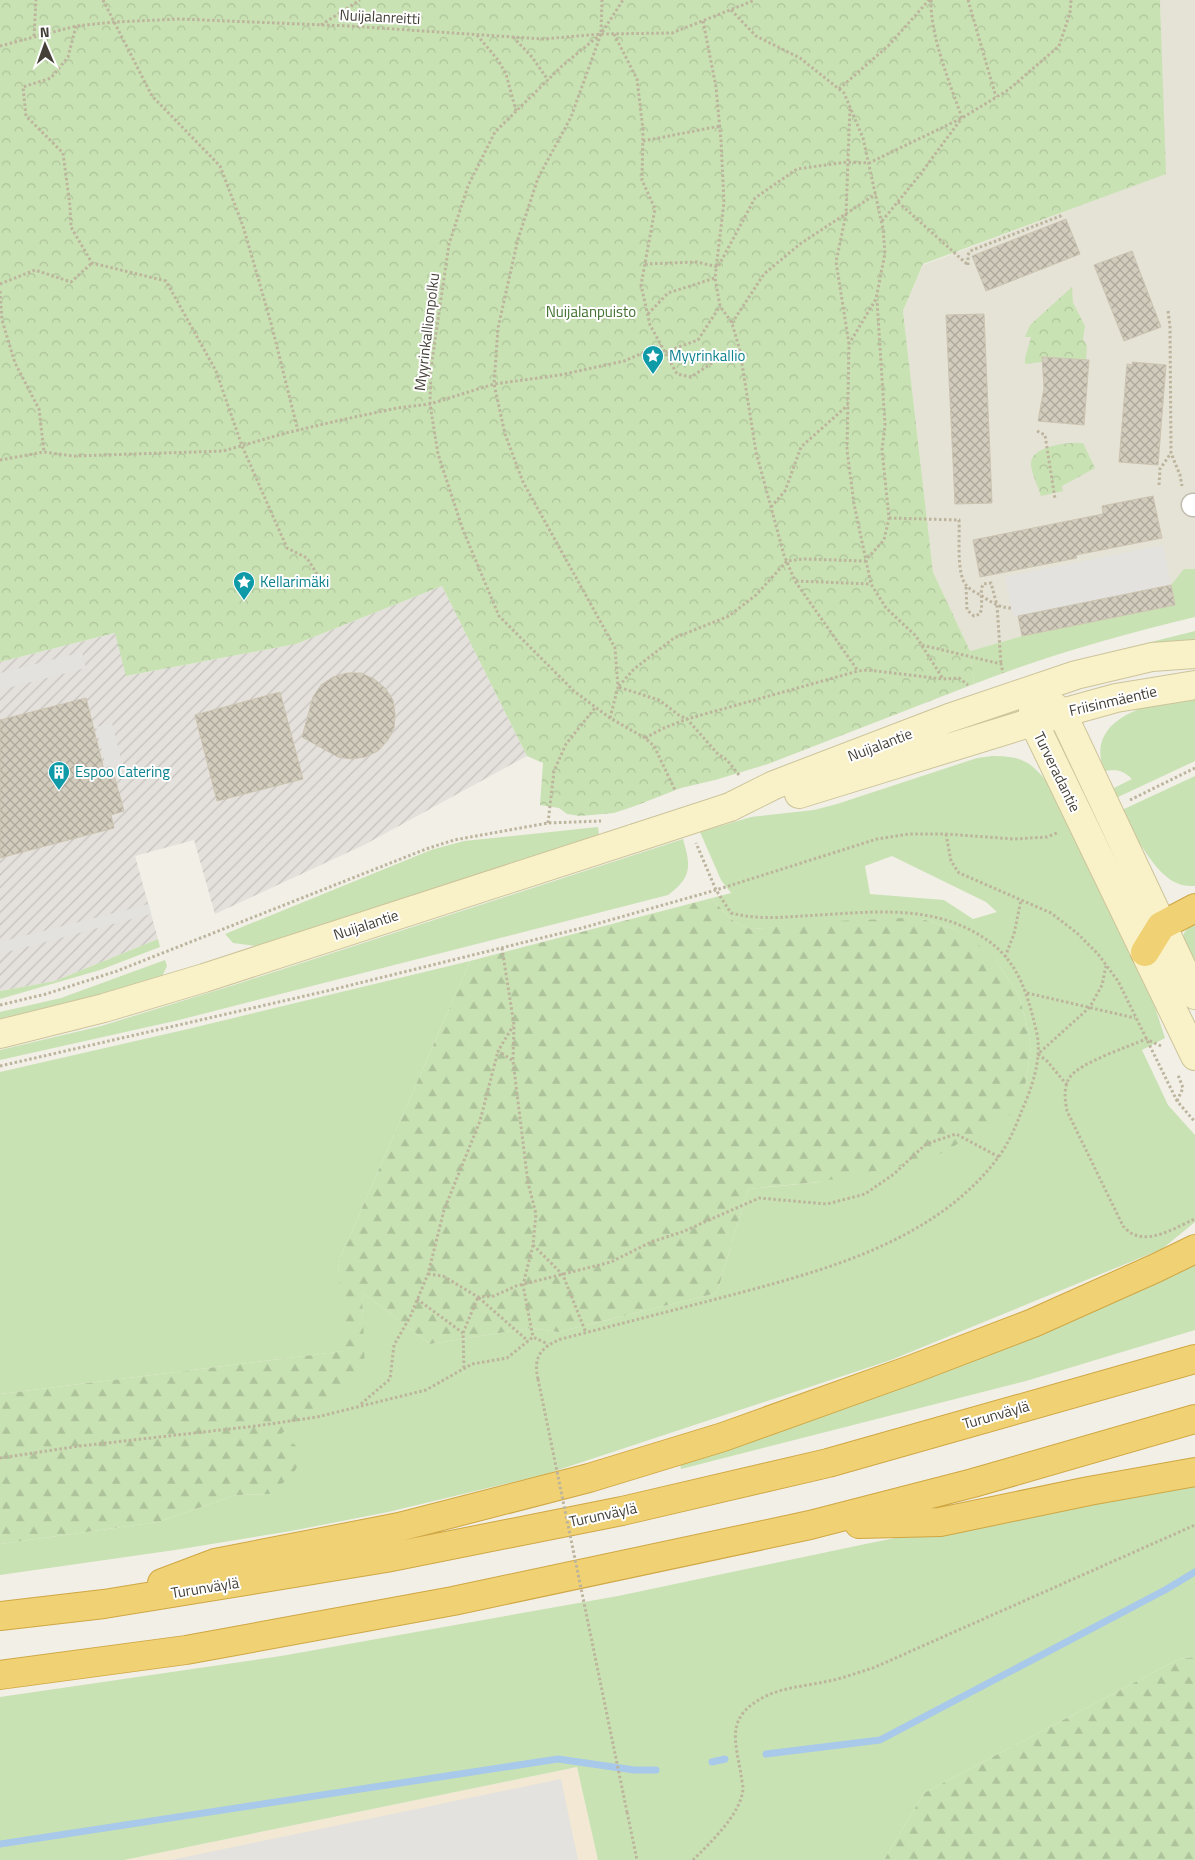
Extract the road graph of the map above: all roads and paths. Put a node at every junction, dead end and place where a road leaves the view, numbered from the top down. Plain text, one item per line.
1 (36, 0) edge
2 (103, 0) edge
3 (360, 0) edge
4 (602, 0) edge
5 (623, 0) edge
6 (755, 0) edge
7 (930, 0) edge
8 (968, 0) edge
9 (1071, 0) edge
10 (731, 10) junction
11 (703, 20) junction
12 (115, 22) junction
13 (76, 26) junction
14 (322, 26) junction
15 (477, 34) junction
16 (601, 34) junction
17 (614, 34) junction
18 (34, 36) junction
19 (513, 37) junction
20 (0, 46) edge
21 (548, 80) junction
22 (839, 89) junction
23 (996, 97) junction
24 (850, 106) junction
25 (516, 112) junction
26 (962, 118) junction
27 (720, 126) junction
28 (643, 141) junction
29 (847, 162) junction
30 (869, 163) junction
31 (876, 194) junction
32 (897, 202) junction
33 (846, 214) junction
34 (1063, 215) dead end
35 (882, 221) junction
36 (92, 263) junction
37 (645, 264) junction
38 (718, 267) junction
39 (715, 278) junction
40 (0, 284) edge
41 (0, 291) edge
42 (876, 299) junction
43 (720, 306) junction
44 (1168, 311) dead end
45 (647, 314) junction
46 (732, 324) junction
47 (849, 344) junction
48 (661, 345) junction
49 (740, 351) junction
50 (665, 352) junction
51 (494, 384) junction
52 (430, 404) junction
53 (848, 404) junction
54 (298, 431) junction
55 (1037, 431) dead end
56 (242, 446) junction
57 (44, 452) junction
58 (1171, 453) junction
59 (0, 460) edge
60 (1159, 485) dead end
61 (1055, 498) dead end
62 (1189, 501) edge
63 (771, 507) junction
64 (889, 518) junction
65 (787, 561) junction
66 (865, 561) junction
67 (317, 574) dead end
68 (796, 581) junction
69 (871, 584) junction
70 (966, 586) junction
71 (982, 596) junction
72 (997, 605) junction
73 (1011, 608) dead end
74 (922, 645) junction
75 (1195, 654) edge
76 (1001, 664) junction
77 (858, 671) junction
78 (943, 679) junction
79 (1004, 681) dead end
80 (1195, 684) edge
81 (618, 687) junction
82 (974, 690) dead end
83 (1033, 690) junction
84 (595, 708) junction
85 (1062, 713) junction
86 (610, 718) junction
87 (687, 719) junction
88 (1033, 721) junction
89 (645, 738) junction
90 (1195, 768) edge
91 (743, 780) dead end
92 (675, 790) dead end
93 (1129, 800) dead end
94 (730, 807) junction
95 (607, 820) dead end
96 (548, 822) junction
97 (1061, 832) dead end
98 (946, 834) junction
99 (693, 835) dead end
100 (716, 890) junction
101 (1021, 900) junction
102 (1195, 908) edge
103 (1161, 926) junction
104 (502, 948) junction
105 (1145, 952) junction
106 (1005, 957) junction
107 (1106, 965) junction
108 (1027, 993) junction
109 (1195, 995) edge
110 (0, 1005) edge
111 (1090, 1007) junction
112 (1136, 1018) junction
113 (514, 1025) junction
114 (0, 1034) edge
115 (1146, 1039) junction
116 (498, 1051) junction
117 (1038, 1054) junction
118 (1195, 1056) edge
119 (512, 1060) junction
120 (0, 1066) edge
121 (1067, 1085) junction
122 (1195, 1122) edge
123 (999, 1157) junction
124 (1195, 1219) edge
125 (533, 1245) junction
126 (1195, 1249) edge
127 (428, 1274) junction
128 (563, 1275) junction
129 (523, 1285) junction
130 (478, 1297) junction
131 (417, 1299) junction
132 (586, 1332) junction
133 (462, 1333) junction
134 (533, 1337) junction
135 (528, 1341) junction
136 (548, 1344) junction
137 (1195, 1358) edge
138 (464, 1368) junction
139 (358, 1406) junction
140 (1195, 1419) edge
141 (0, 1458) edge
142 (1195, 1472) edge
143 (810, 1525) junction
144 (1195, 1525) edge
145 (104, 1604) junction
146 (0, 1616) edge
147 (0, 1675) edge
148 (637, 1860) edge
149 (693, 1860) edge

1 - 18 path
2 - 12 path
3 - 14 path
4 - 16 path
5 - 16 path
6 - 10 path, Nuijalanreitti
7 - 22 path
7 - 26 path
8 - 23 path
9 - 23 path
10 - 11 path, Nuijalanreitti
10 - 22 path
11 - 17 path, Nuijalanreitti
11 - 27 path
12 - 13 path, Nuijalanreitti
12 - 14 path, Nuijalanreitti
12 - 54 path
13 - 18 path, Nuijalanreitti
13 - 36 path
14 - 15 path, Nuijalanreitti
15 - 19 path, Nuijalanreitti
15 - 25 path
16 - 17 path, Nuijalanreitti
16 - 19 path, Nuijalanreitti
16 - 21 path, Myyrinkallionpolku
16 - 51 path
17 - 28 path
18 - 20 path, Nuijalanreitti
19 - 21 path
21 - 25 path, Myyrinkallionpolku
22 - 24 path
23 - 26 path
24 - 29 path
24 - 30 path
25 - 52 path, Myyrinkallionpolku
26 - 30 path
26 - 32 path
27 - 28 path
27 - 38 path
28 - 37 path
29 - 30 path
29 - 33 path
29 - 38 path
30 - 31 path
31 - 33 path
31 - 35 path
32 - 34 path
32 - 35 path
33 - 46 path
33 - 47 path
35 - 42 path
36 - 40 path
36 - 56 path
37 - 38 path
37 - 45 path
38 - 39 path
39 - 43 path
39 - 45 path
41 - 57 path
42 - 47 path
42 - 64 path
43 - 46 path
43 - 50 path
44 - 58 path
45 - 48 path
46 - 49 path
47 - 53 path
48 - 50 path
48 - 51 path
49 - 50 path
49 - 63 path
51 - 52 path
51 - 81 path
52 - 54 path
52 - 84 path, Myyrinkallionpolku
53 - 63 path
53 - 66 path
54 - 56 path
55 - 61 path
56 - 57 path
56 - 67 path
57 - 59 path
58 - 60 path
58 - 62 path
63 - 65 path
64 - 66 path
64 - 70 path
65 - 66 path
65 - 68 path
65 - 81 path
66 - 69 path
68 - 69 path
68 - 77 path
69 - 74 path
70 - 71 path
70 - 71 path
71 - 72 path
71 - 72 path
72 - 73 path
72 - 76 path
74 - 76 path
74 - 78 path
75 - 83 main road
76 - 79 path
77 - 78 path
77 - 87 path
78 - 82 path
80 - 85 main road, Friisinmäentie
81 - 86 path
81 - 87 path
83 - 85 main road, Turveradantie
83 - 88 main road, Turveradantie
83 - 94 main road, Nuijalantie
84 - 86 path, Myyrinkallionpolku
84 - 96 path
85 - 88 main road, Friisinmäentie
85 - 103 main road, Turveradantie
86 - 89 path, Myyrinkallionpolku
87 - 89 path
87 - 91 path
88 - 94 main road, Nuijalantie
88 - 105 main road, Turveradantie
89 - 92 path
90 - 93 path
94 - 114 main road, Nuijalantie, bridge
95 - 96 path
96 - 110 path
97 - 98 path
98 - 100 path
98 - 101 path
99 - 100 path
100 - 104 path
100 - 106 path
101 - 106 path
101 - 107 path
102 - 103 highway
103 - 105 highway
103 - 109 main road, Turveradantie
104 - 113 path
104 - 120 path
105 - 118 main road, Turveradantie
106 - 108 path
107 - 111 path
107 - 112 path
108 - 111 path
108 - 117 path
111 - 112 path
111 - 117 path
112 - 115 path
113 - 116 path
113 - 119 path
115 - 121 path
115 - 122 path
116 - 119 path
116 - 127 path
117 - 121 path
117 - 123 path
119 - 125 path
121 - 124 path
123 - 128 path
123 - 132 path
125 - 128 path
125 - 129 path
126 - 145 highway
127 - 130 path
127 - 131 path
128 - 129 path
128 - 132 path
129 - 130 path
129 - 134 path
130 - 133 path
130 - 135 path
131 - 133 path
131 - 139 path
132 - 136 path
133 - 138 path
134 - 135 path
134 - 136 path
135 - 138 path
136 - 148 path, bridge
137 - 145 highway, Turunväylä
138 - 139 path
139 - 141 path
140 - 143 highway
142 - 143 highway
143 - 147 highway
144 - 149 path
145 - 146 highway, Turunväylä

